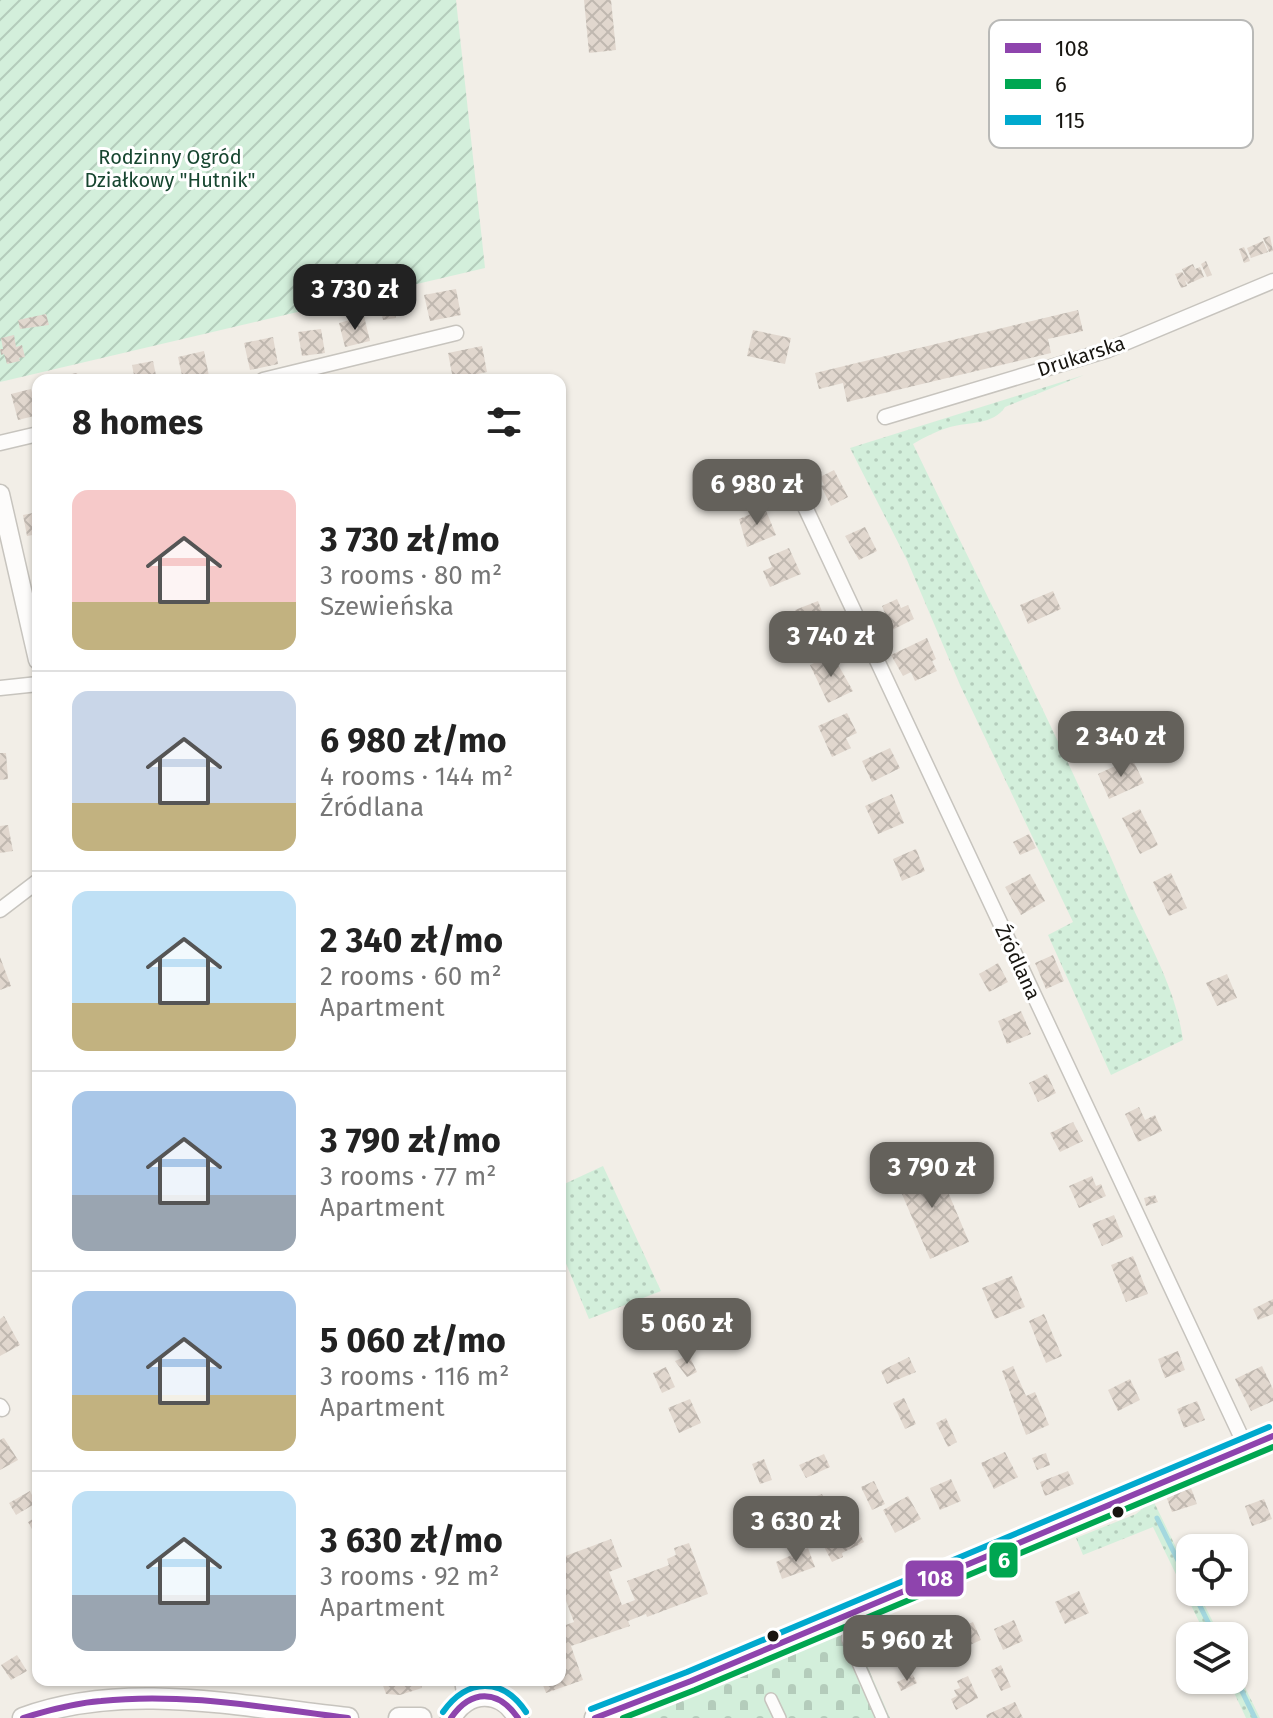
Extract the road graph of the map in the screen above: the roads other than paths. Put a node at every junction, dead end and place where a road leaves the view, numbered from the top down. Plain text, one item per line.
1 (1273, 281) edge
2 (456, 333) dead end
3 (288, 374) edge
4 (885, 417) dead end
5 (32, 435) edge
6 (0, 443) edge
7 (791, 477) dead end
8 (0, 494) edge
9 (32, 634) edge
10 (32, 685) edge
11 (0, 688) edge
12 (32, 886) edge
13 (0, 910) edge
14 (1273, 1436) edge
15 (1246, 1447) junction
16 (855, 1626) dead end
17 (465, 1686) edge
18 (486, 1688) edge
19 (771, 1699) dead end
20 (457, 1710) edge
21 (23, 1718) edge
22 (348, 1718) edge
23 (399, 1718) edge
24 (421, 1718) edge
25 (518, 1718) edge
26 (595, 1718) edge
27 (780, 1718) edge
28 (882, 1718) edge

1 - 4 street, Drukarska
2 - 3 street
5 - 6 street
7 - 15 street, Źródlana
8 - 9 street
10 - 11 street
12 - 13 street
14 - 15 main road
15 - 26 main road
16 - 28 street
17 - 20 street
18 - 20 main road
18 - 25 main road
19 - 27 street
21 - 22 main road
23 - 24 main road

